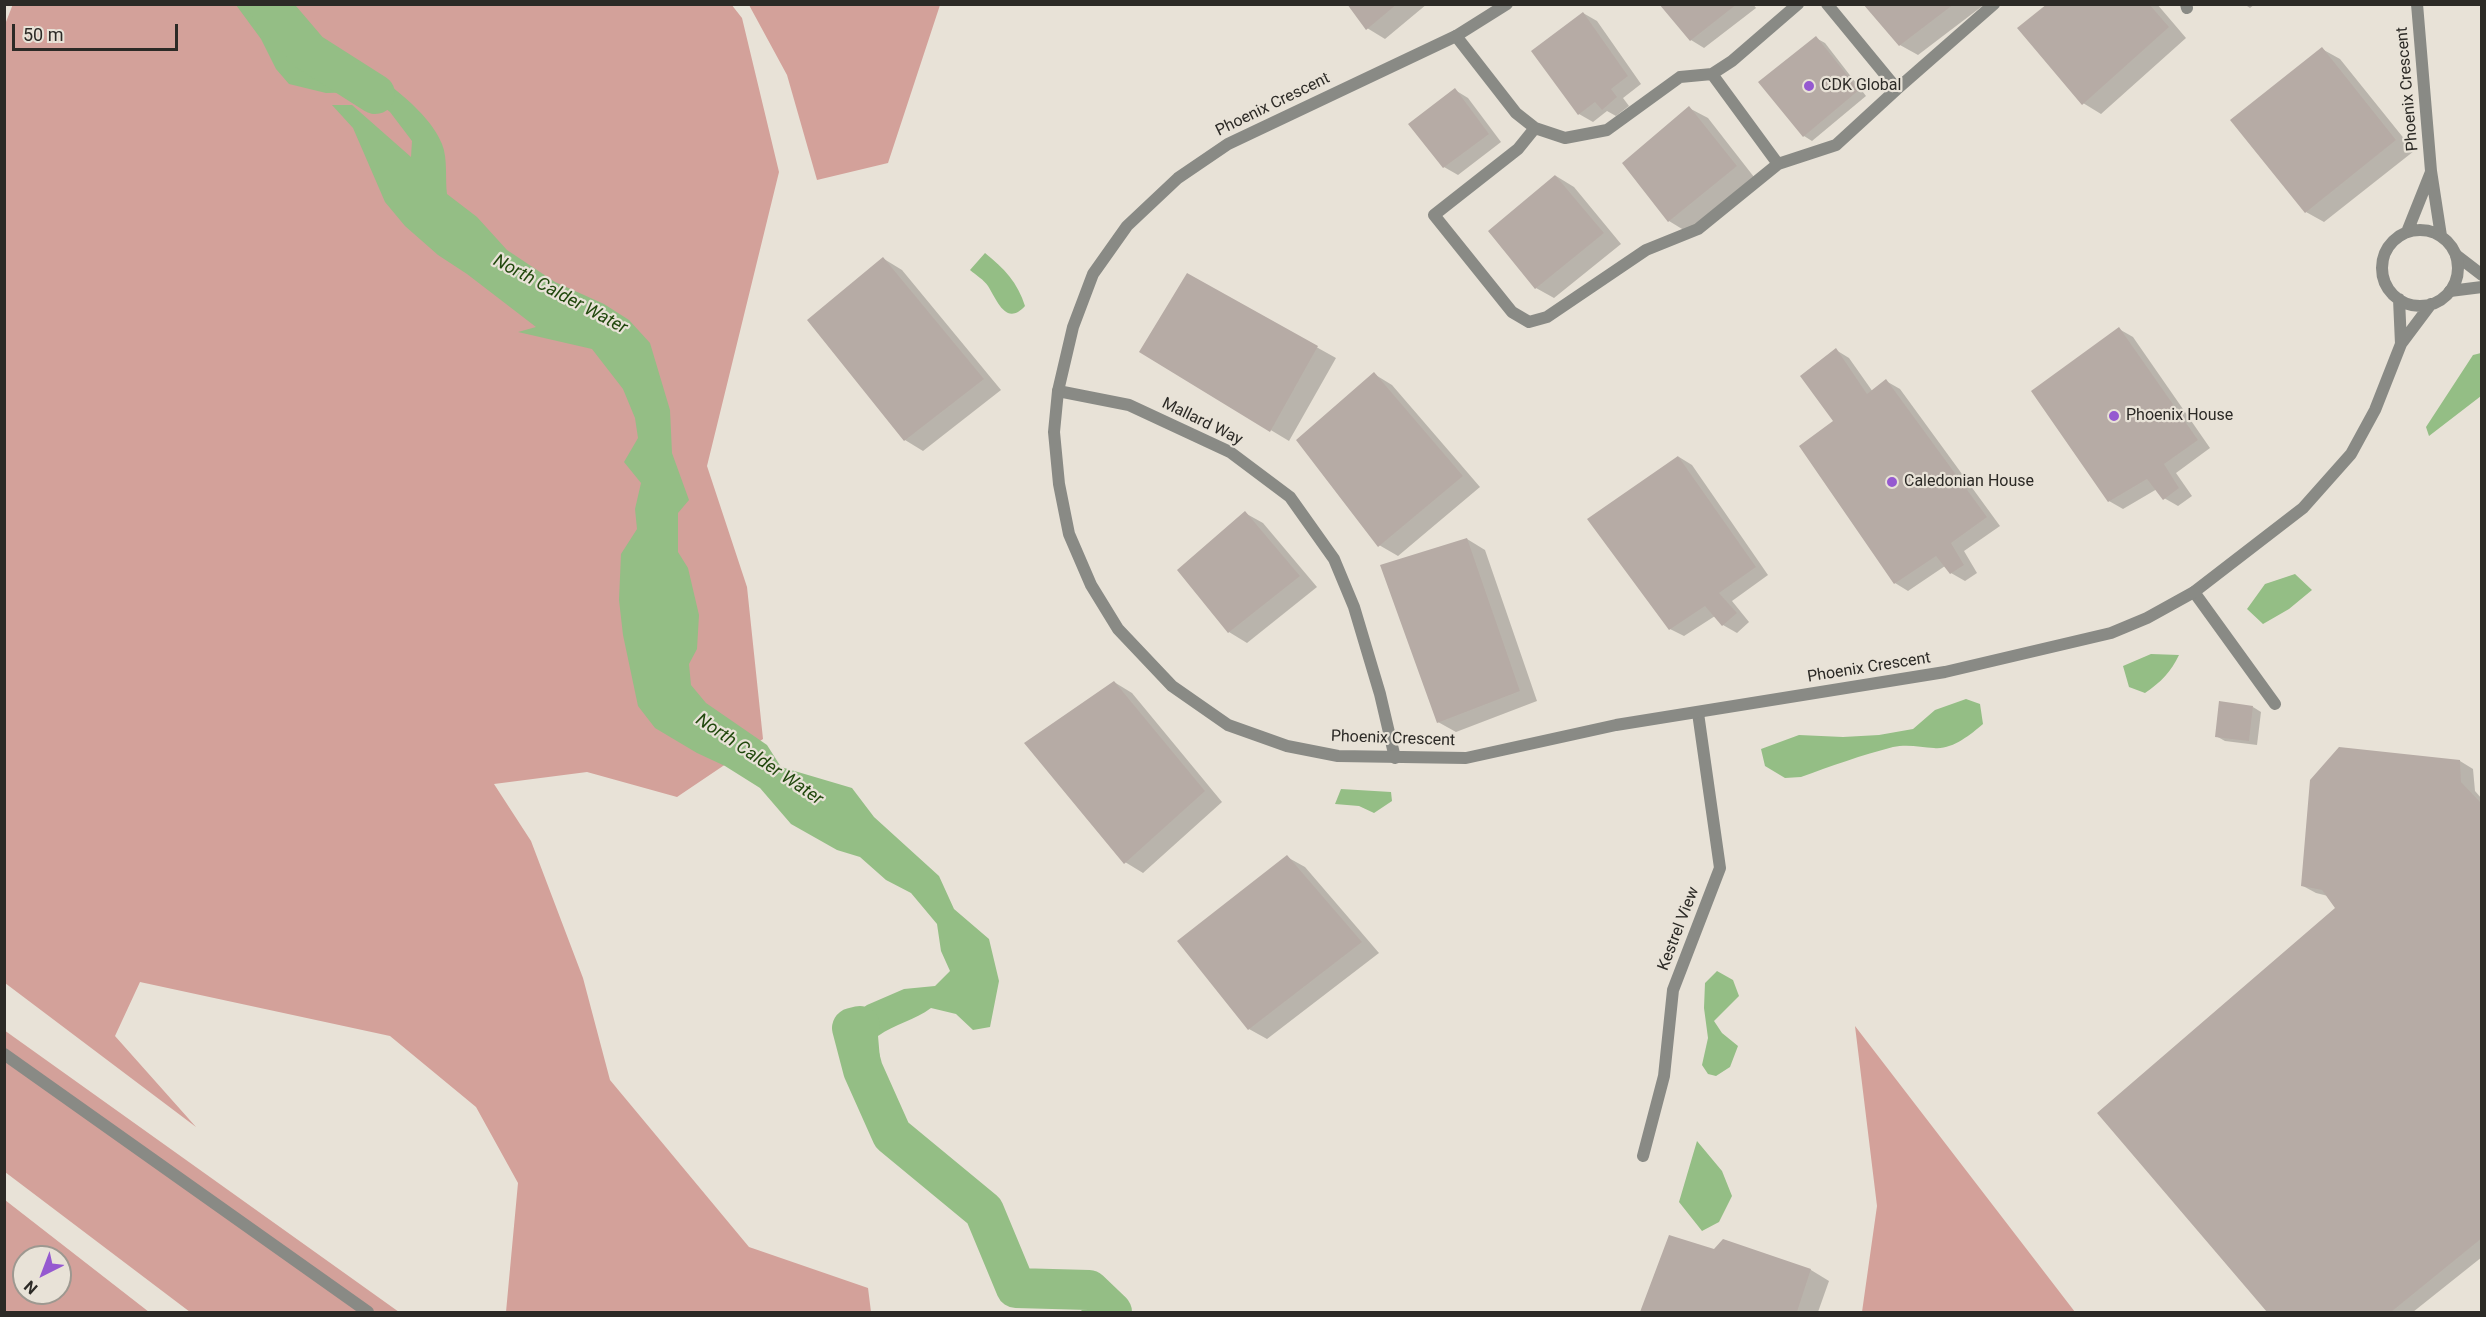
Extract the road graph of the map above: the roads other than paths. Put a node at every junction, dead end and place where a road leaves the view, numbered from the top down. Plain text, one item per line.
1 (1507, 4) edge
2 (1798, 4) edge
3 (1827, 4) edge
4 (1994, 4) edge
5 (2417, 4) edge
6 (1456, 36) junction
7 (1712, 74) junction
8 (1897, 89) junction
9 (1535, 128) junction
10 (1778, 164) junction
11 (2431, 171) junction
12 (2407, 232) junction
13 (2441, 236) junction
14 (2456, 255) junction
15 (2481, 275) edge
16 (2481, 287) edge
17 (2450, 291) junction
18 (2399, 299) junction
19 (2431, 304) junction
20 (2401, 344) junction
21 (1058, 391) junction
22 (2194, 592) junction
23 (2275, 704) dead end
24 (1698, 713) junction
25 (1395, 758) junction
26 (4, 1053) edge
27 (1643, 1156) dead end
28 (368, 1312) edge

1 - 6 street, Phoenix Crescent
2 - 7 street
3 - 8 street
4 - 8 street
5 - 11 street, Phoenix Crescent
6 - 9 street
6 - 21 street, Phoenix Crescent
7 - 9 street
7 - 10 street
8 - 10 street
9 - 10 street
11 - 12 street, Phoenix Crescent
11 - 13 street, Phoenix Crescent
12 - 13 street
12 - 18 street
13 - 14 street
14 - 15 street
14 - 17 street
16 - 17 street
17 - 19 street
18 - 19 street
18 - 20 street, Phoenix Crescent
19 - 20 street, Phoenix Crescent
20 - 22 street, Phoenix Crescent
21 - 25 street, Mallard Way
21 - 25 street, Phoenix Crescent
22 - 23 street
22 - 24 street, Phoenix Crescent
24 - 25 street, Phoenix Crescent
24 - 27 street, Kestrel View
26 - 28 street

